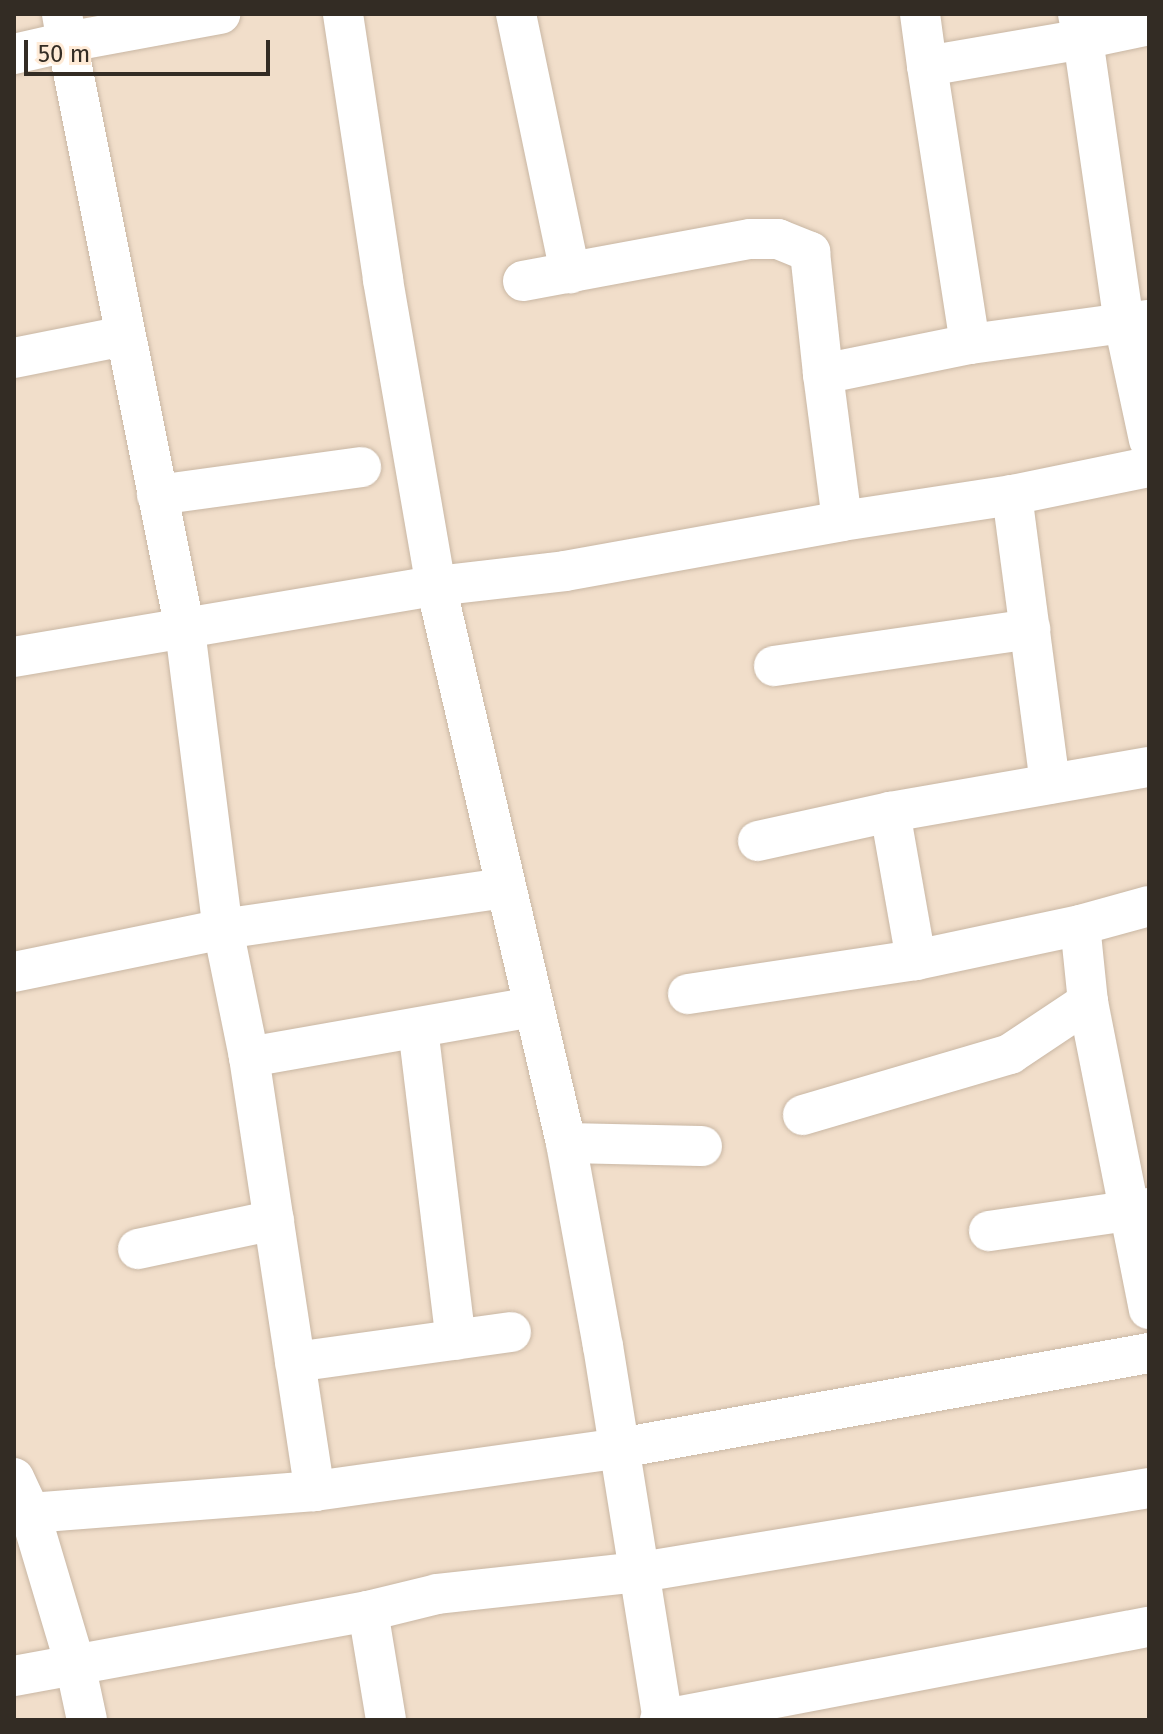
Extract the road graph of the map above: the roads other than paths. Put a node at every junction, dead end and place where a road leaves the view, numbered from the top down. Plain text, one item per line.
1 (219, 14) edge
2 (343, 14) edge
3 (516, 14) edge
4 (920, 14) edge
5 (1149, 25) edge
6 (1080, 27) edge
7 (65, 28) edge
8 (14, 54) edge
9 (927, 66) junction
10 (570, 273) junction
11 (523, 281) dead end
12 (1136, 322) edge
13 (124, 336) junction
14 (970, 344) junction
15 (14, 358) edge
16 (823, 374) junction
17 (1149, 440) edge
18 (361, 467) dead end
19 (1149, 467) edge
20 (157, 495) junction
21 (1012, 495) junction
22 (842, 521) junction
23 (436, 586) junction
24 (1030, 629) junction
25 (185, 630) junction
26 (14, 657) edge
27 (774, 666) dead end
28 (1149, 767) edge
29 (1050, 784) junction
30 (890, 812) junction
31 (758, 841) dead end
32 (504, 888) junction
33 (1149, 906) edge
34 (1080, 925) junction
35 (223, 929) junction
36 (916, 960) junction
37 (14, 972) edge
38 (688, 994) dead end
39 (1088, 1002) junction
40 (533, 1007) junction
41 (418, 1028) junction
42 (249, 1057) junction
43 (803, 1115) dead end
44 (566, 1143) junction
45 (702, 1146) dead end
46 (1139, 1210) edge
47 (274, 1220) junction
48 (989, 1231) dead end
49 (138, 1249) dead end
50 (1149, 1309) edge
51 (511, 1332) dead end
52 (456, 1340) junction
53 (1149, 1353) edge
54 (295, 1362) junction
55 (620, 1448) junction
56 (1149, 1488) edge
57 (315, 1491) junction
58 (22, 1496) edge
59 (641, 1572) junction
60 (368, 1611) junction
61 (1149, 1627) edge
62 (75, 1664) junction
63 (14, 1676) edge
64 (87, 1720) edge
65 (386, 1720) edge
66 (662, 1720) edge

1 - 7 street
2 - 23 street
3 - 10 street
4 - 9 street
5 - 6 street
6 - 9 street
6 - 12 street
7 - 8 street
7 - 13 street
9 - 14 street
10 - 11 street
10 - 16 street
12 - 14 street
12 - 17 street
13 - 15 street
13 - 20 street
14 - 16 street
16 - 22 street
18 - 20 street
19 - 21 street
20 - 25 street
21 - 22 street
21 - 24 street
22 - 23 street
23 - 25 street
23 - 32 street
24 - 27 street
24 - 29 street
25 - 26 street
25 - 35 street
28 - 29 street
29 - 30 street
30 - 31 street
30 - 36 street
32 - 35 street
32 - 40 street
33 - 34 street
34 - 36 street
34 - 39 street
35 - 37 street
35 - 42 street
36 - 38 street
39 - 43 street
39 - 46 street
40 - 41 street
40 - 44 street
41 - 42 street
41 - 52 street
42 - 47 street
44 - 45 street
44 - 55 street
46 - 48 street
46 - 50 street
47 - 49 street
47 - 54 street
51 - 52 street
52 - 54 street
53 - 55 street
54 - 57 street
55 - 57 street
55 - 59 street
56 - 59 street
57 - 58 street
58 - 62 street
59 - 60 street
59 - 66 street
60 - 62 street
60 - 65 street
61 - 66 street
62 - 63 street
62 - 64 street

